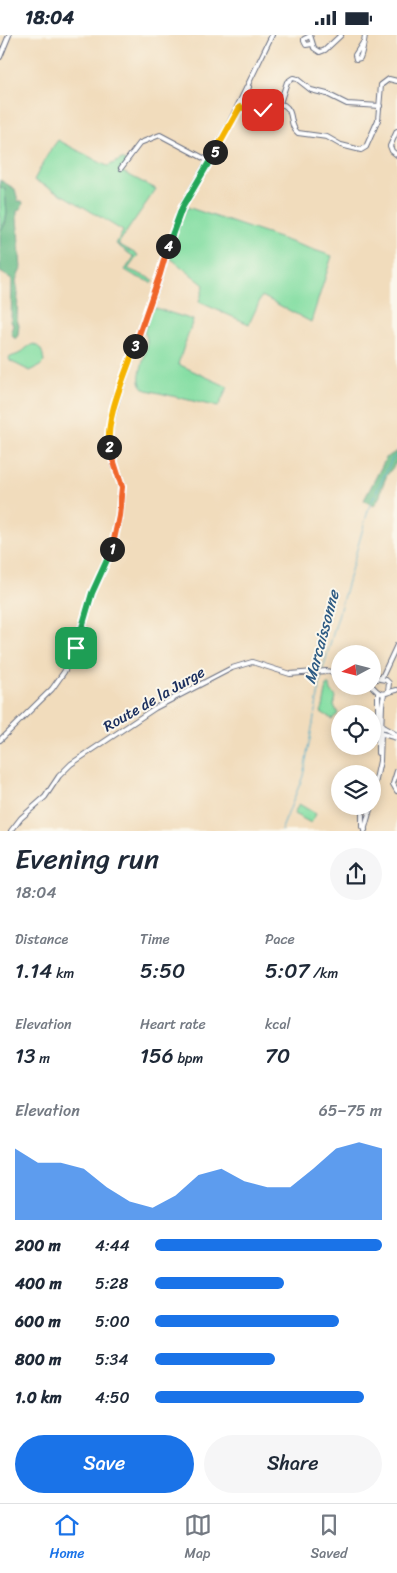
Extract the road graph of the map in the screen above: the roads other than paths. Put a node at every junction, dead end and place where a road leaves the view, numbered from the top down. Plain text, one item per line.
1 (10, 35) edge
2 (272, 35) edge
3 (310, 35) edge
4 (341, 35) edge
5 (365, 35) edge
6 (364, 41) dead end
7 (312, 44) junction
8 (0, 57) edge
9 (397, 81) edge
10 (280, 103) junction
11 (241, 105) junction
12 (380, 106) junction
13 (397, 131) edge
14 (397, 155) edge
15 (210, 161) junction
16 (121, 168) dead end
17 (397, 645) edge
18 (388, 667) junction
19 (331, 672) edge
20 (381, 675) edge
21 (381, 681) edge
22 (389, 682) junction
23 (397, 689) edge
24 (381, 693) edge
25 (386, 693) junction
26 (381, 726) joint
27 (381, 732) edge
28 (397, 736) edge
29 (0, 740) edge
30 (397, 771) edge
31 (397, 791) edge
32 (362, 815) edge
33 (368, 815) edge
34 (364, 830) edge
35 (11, 831) edge

1 - 8 street
2 - 11 street
3 - 7 street
3 - 7 street
4 - 7 street
5 - 6 street
9 - 12 street
10 - 11 street
10 - 12 street
10 - 12 street
11 - 15 street
13 - 14 street
15 - 16 street
15 - 29 street
17 - 18 street
18 - 20 street
18 - 22 street
19 - 35 street, Route de la Jurge
21 - 22 street
22 - 23 street
22 - 25 street
23 - 25 street
24 - 25 street
25 - 26 street
26 - 28 street
27 - 28 street
30 - 31 street
32 - 34 street
33 - 34 street

